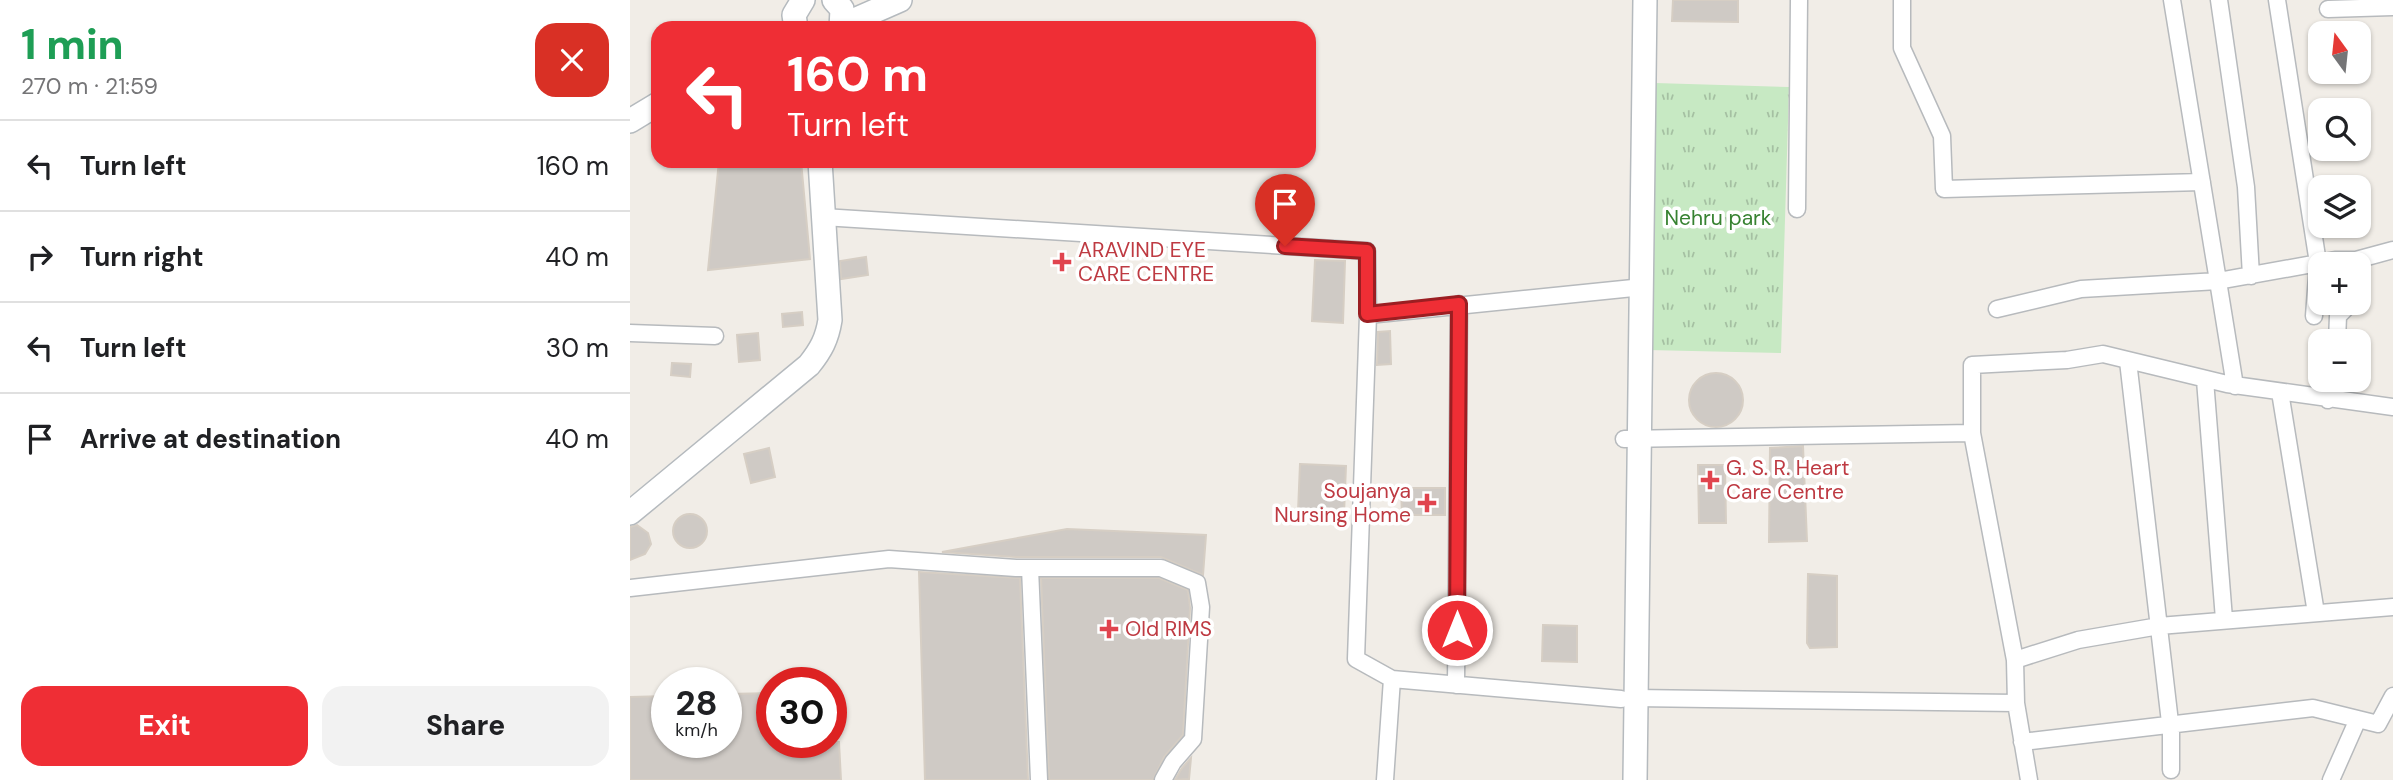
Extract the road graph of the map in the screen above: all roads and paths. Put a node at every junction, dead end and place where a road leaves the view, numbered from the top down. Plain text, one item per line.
1 (803, 0) edge
2 (900, 0) edge
3 (1633, 0) edge
4 (1645, 0) edge
5 (1799, 0) edge
6 (1902, 0) edge
7 (2172, 0) edge
8 (2219, 0) edge
9 (2277, 0) edge
10 (839, 1) edge
11 (2393, 7) edge
12 (2328, 9) dead end
13 (795, 21) edge
14 (843, 21) edge
15 (855, 21) edge
16 (651, 108) edge
17 (630, 121) edge
18 (820, 168) edge
19 (2202, 182) junction
20 (1797, 209) dead end
21 (823, 217) junction
22 (2393, 250) edge
23 (2316, 252) edge
24 (2371, 257) edge
25 (2308, 265) edge
26 (2251, 276) junction
27 (2218, 281) junction
28 (1636, 288) junction
29 (1459, 304) junction
30 (1997, 309) dead end
31 (1367, 314) junction
32 (630, 333) edge
33 (715, 336) dead end
34 (2128, 362) junction
35 (2206, 380) junction
36 (2235, 386) junction
37 (2280, 392) junction
38 (2327, 392) edge
39 (2328, 400) junction
40 (2393, 407) edge
41 (1972, 433) junction
42 (1631, 439) junction
43 (630, 513) edge
44 (1030, 568) junction
45 (630, 588) edge
46 (2393, 607) edge
47 (2316, 613) junction
48 (2224, 619) junction
49 (2159, 626) junction
50 (2015, 660) junction
51 (1392, 679) junction
52 (1457, 685) junction
53 (2393, 696) edge
54 (1628, 698) junction
55 (2016, 703) junction
56 (2358, 719) junction
57 (2169, 724) junction
58 (2022, 742) junction
59 (2171, 769) dead end
60 (1039, 780) edge
61 (1163, 780) edge
62 (1385, 780) edge
63 (1622, 780) edge
64 (1635, 780) edge
65 (2029, 780) edge
66 (2332, 780) edge

1 - 13 main road
2 - 15 main road
3 - 28 main road
4 - 28 main road
5 - 20 street
6 - 19 street
7 - 19 street
8 - 26 street
9 - 23 street
10 - 14 main road
11 - 12 street
16 - 17 main road
18 - 21 main road
19 - 27 street
21 - 31 street
21 - 43 main road
22 - 24 street
25 - 26 street
26 - 27 street
27 - 30 street
27 - 36 street
28 - 29 street
28 - 42 main road
29 - 31 street
29 - 52 street
31 - 51 street
32 - 33 street
34 - 35 street
34 - 41 street
34 - 49 street
35 - 36 street
35 - 48 street
36 - 37 street
37 - 39 street
37 - 47 street
38 - 39 street
39 - 40 street
41 - 42 street
41 - 50 street
42 - 54 main road
44 - 45 street
44 - 60 street
44 - 61 street
46 - 47 street
47 - 48 street
48 - 49 street
49 - 50 street
49 - 57 street
50 - 55 street
51 - 52 street
51 - 62 street
52 - 54 street
53 - 56 street
54 - 55 street
54 - 63 main road
54 - 64 main road
55 - 58 street
56 - 57 street
56 - 66 street
57 - 58 street
57 - 59 street
58 - 65 street

